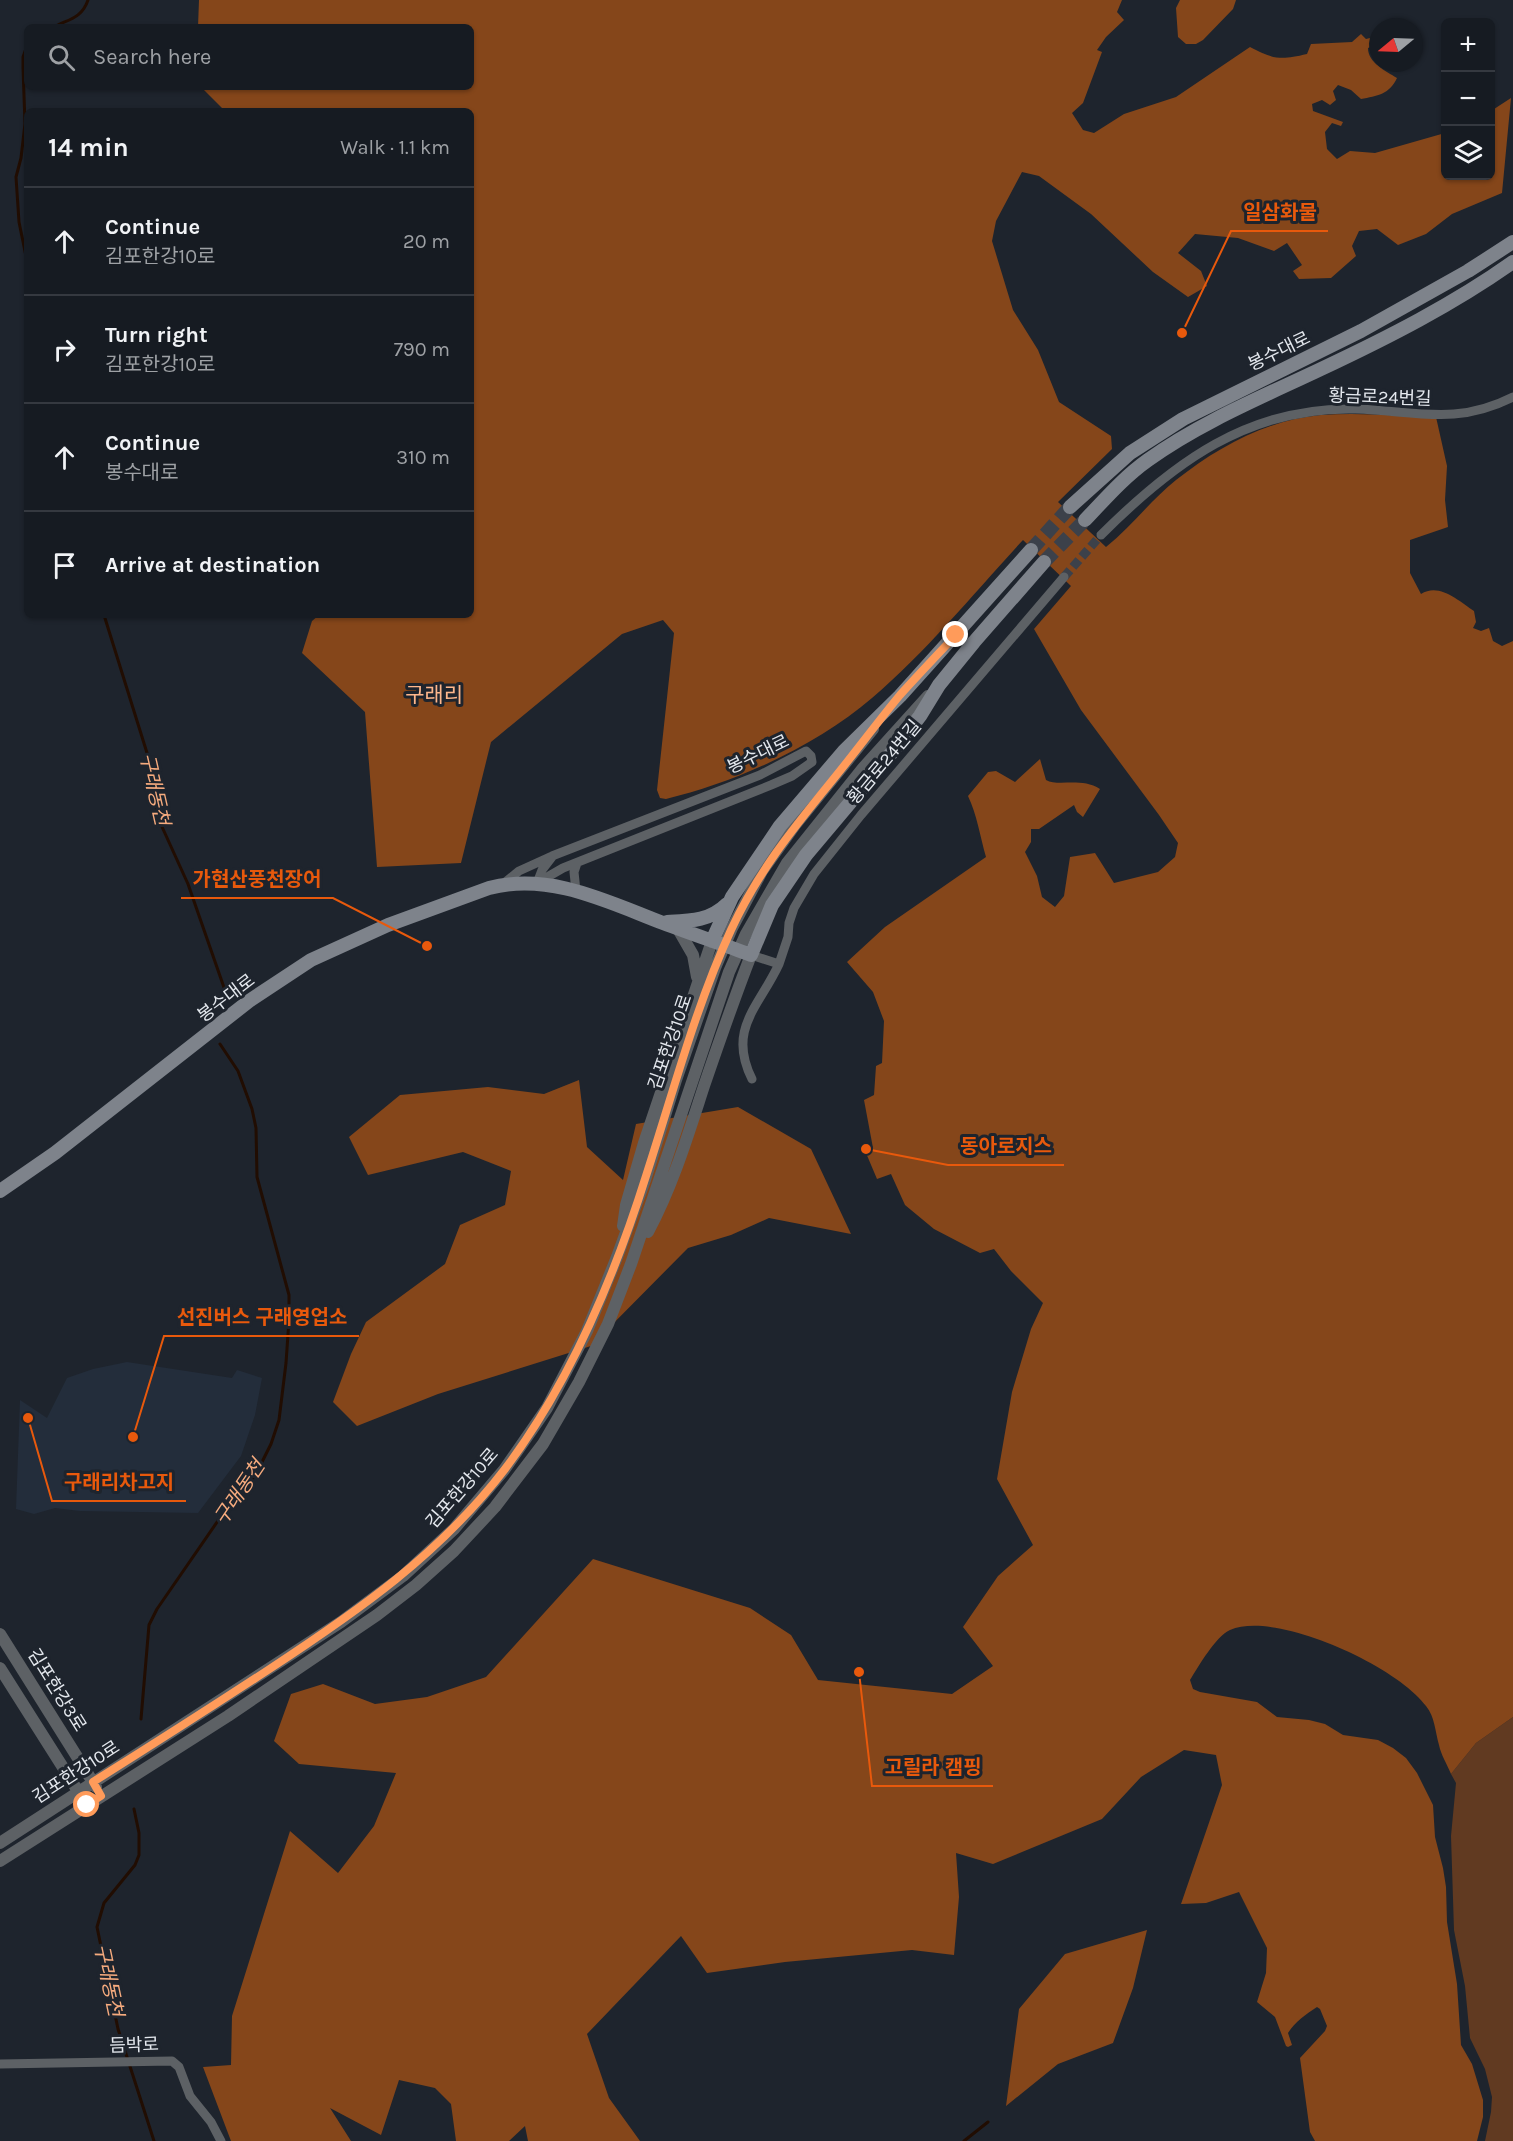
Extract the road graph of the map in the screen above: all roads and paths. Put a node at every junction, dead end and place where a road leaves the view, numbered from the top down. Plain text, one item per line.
1 (1513, 242) edge
2 (1513, 262) edge
3 (1513, 397) edge
4 (1070, 507) tunnel mouth
5 (1085, 520) tunnel mouth
6 (1101, 535) tunnel mouth
7 (1031, 550) tunnel mouth
8 (1044, 562) tunnel mouth
9 (1064, 577) tunnel mouth
10 (939, 686) junction
11 (900, 696) junction
12 (552, 856) junction
13 (577, 863) junction
14 (537, 883) junction
15 (502, 885) junction
16 (576, 891) junction
17 (732, 897) junction
18 (660, 922) junction
19 (678, 929) junction
20 (712, 941) junction
21 (751, 956) junction
22 (779, 964) junction
23 (697, 983) junction
24 (752, 1079) dead end
25 (0, 1190) edge
26 (617, 1257) junction
27 (631, 1264) junction
28 (0, 1634) edge
29 (0, 1668) edge
30 (93, 1782) junction
31 (78, 1792) junction
32 (101, 1796) junction
33 (87, 1805) junction
34 (0, 1843) edge
35 (0, 1861) edge
36 (0, 2064) edge
37 (221, 2141) edge

1 - 4 main road, 봉수대로
2 - 5 main road, 봉수대로
3 - 6 street, 황금로24번길
7 - 11 main road
8 - 10 main road
9 - 22 street, 황금로24번길
10 - 21 main road
10 - 27 street, 김포한강10로
11 - 17 main road
11 - 26 street, 김포한강10로
12 - 13 street, 봉수대로
12 - 14 street
12 - 15 street, 봉수대로
13 - 14 street, 봉수대로
13 - 16 street
14 - 15 main road, 봉수대로
14 - 16 main road, 봉수대로
15 - 25 main road, 봉수대로
16 - 18 main road, 봉수대로
17 - 18 main road
17 - 20 main road
18 - 19 main road, 봉수대로
19 - 20 main road, 봉수대로
19 - 23 street
20 - 21 main road, 봉수대로
20 - 23 street
21 - 22 street
21 - 27 street
22 - 24 street, 황금로24번길
23 - 26 street
26 - 30 street, 김포한강10로
27 - 32 street, 김포한강10로
28 - 30 street, 김포한강3로
29 - 31 street, 김포한강3로
30 - 31 street, 김포한강10로
30 - 32 street, 김포한강3로
31 - 33 street, 김포한강3로
31 - 34 street, 김포한강10로
32 - 33 street, 김포한강10로
33 - 35 street, 김포한강10로
36 - 37 street, 듬박로

